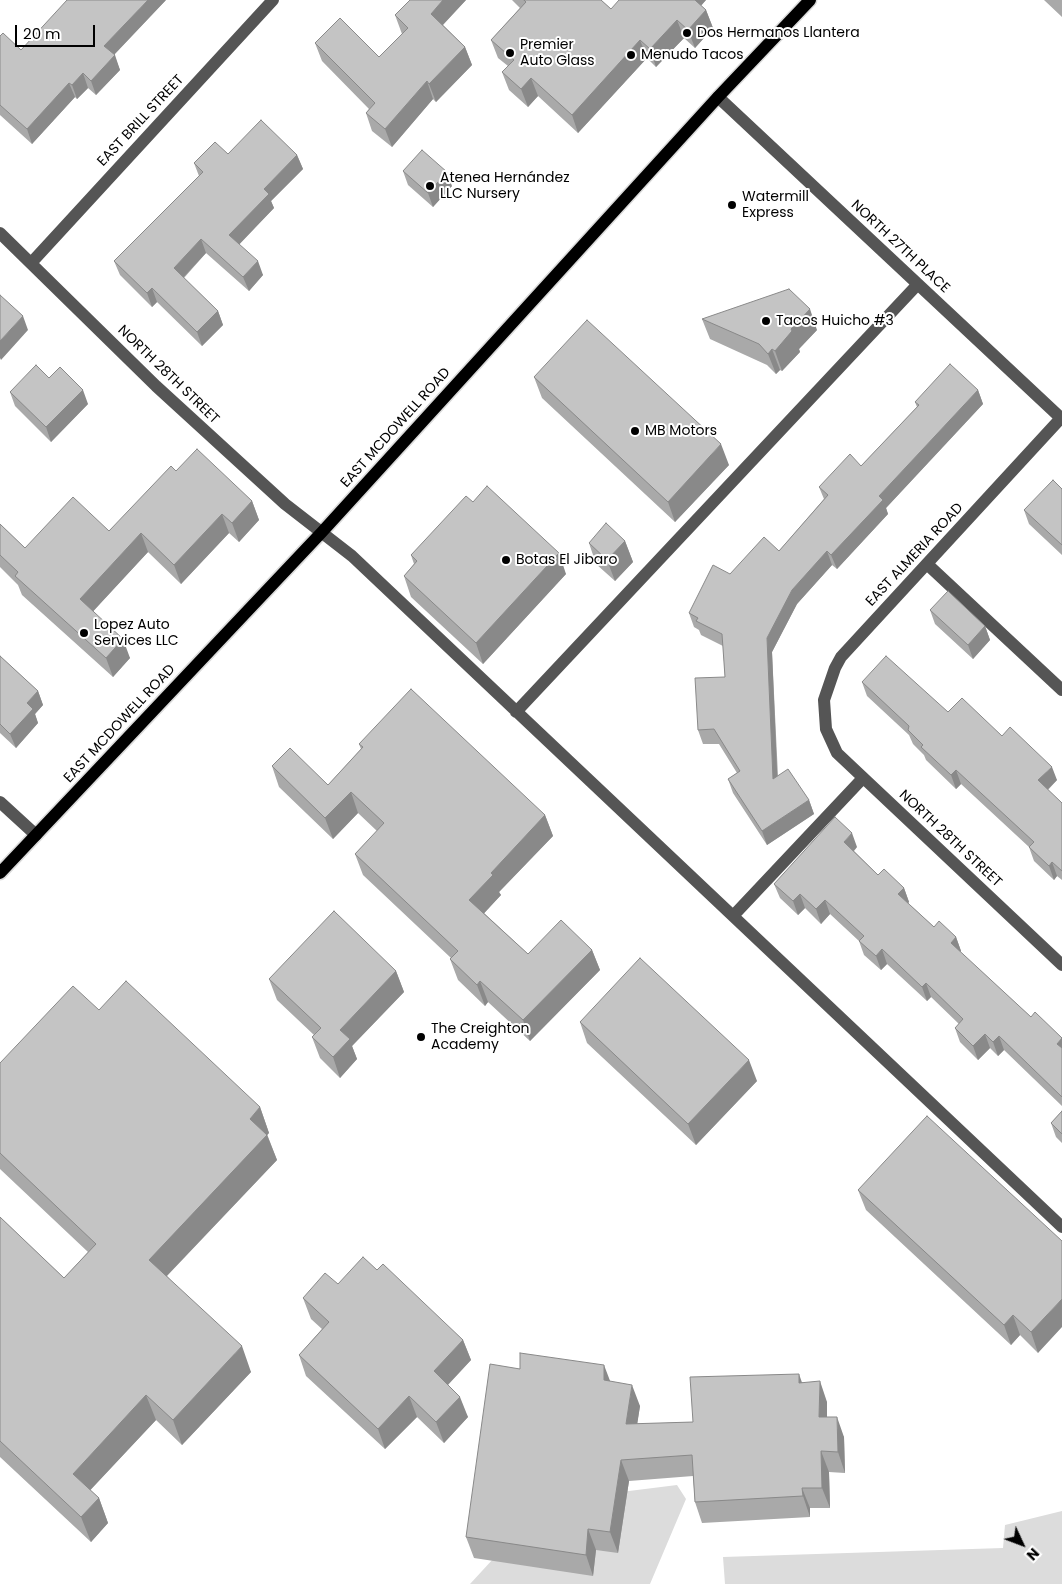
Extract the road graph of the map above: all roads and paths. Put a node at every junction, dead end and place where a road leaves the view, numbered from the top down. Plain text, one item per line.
1 (273, 0) edge
2 (810, 0) edge
3 (718, 97) junction
4 (0, 232) edge
5 (32, 262) junction
6 (918, 284) junction
7 (1062, 418) edge
8 (322, 532) junction
9 (927, 564) junction
10 (1062, 690) edge
11 (516, 712) junction
12 (826, 729) joint
13 (863, 778) junction
14 (0, 802) edge
15 (36, 835) junction
16 (0, 873) edge
17 (733, 916) junction
18 (1062, 965) edge
19 (1062, 1227) edge

1 - 5 street, EAST BRILL STREET
2 - 3 main road, EAST MCDOWELL ROAD
3 - 6 street, NORTH 27TH PLACE
3 - 8 main road, EAST MCDOWELL ROAD
4 - 5 street, NORTH 28TH STREET
5 - 8 street, NORTH 28TH STREET
6 - 7 street, NORTH 27TH PLACE
6 - 11 street
7 - 9 street, EAST ALMERIA ROAD
8 - 11 street, NORTH 28TH STREET
8 - 15 main road, EAST MCDOWELL ROAD
9 - 10 street
9 - 12 street, EAST ALMERIA ROAD
11 - 17 street, NORTH 28TH STREET
12 - 13 street, NORTH 28TH STREET
13 - 17 street
13 - 18 street, NORTH 28TH STREET
14 - 15 street
15 - 16 main road, EAST MCDOWELL ROAD
17 - 19 street, NORTH 28TH STREET

